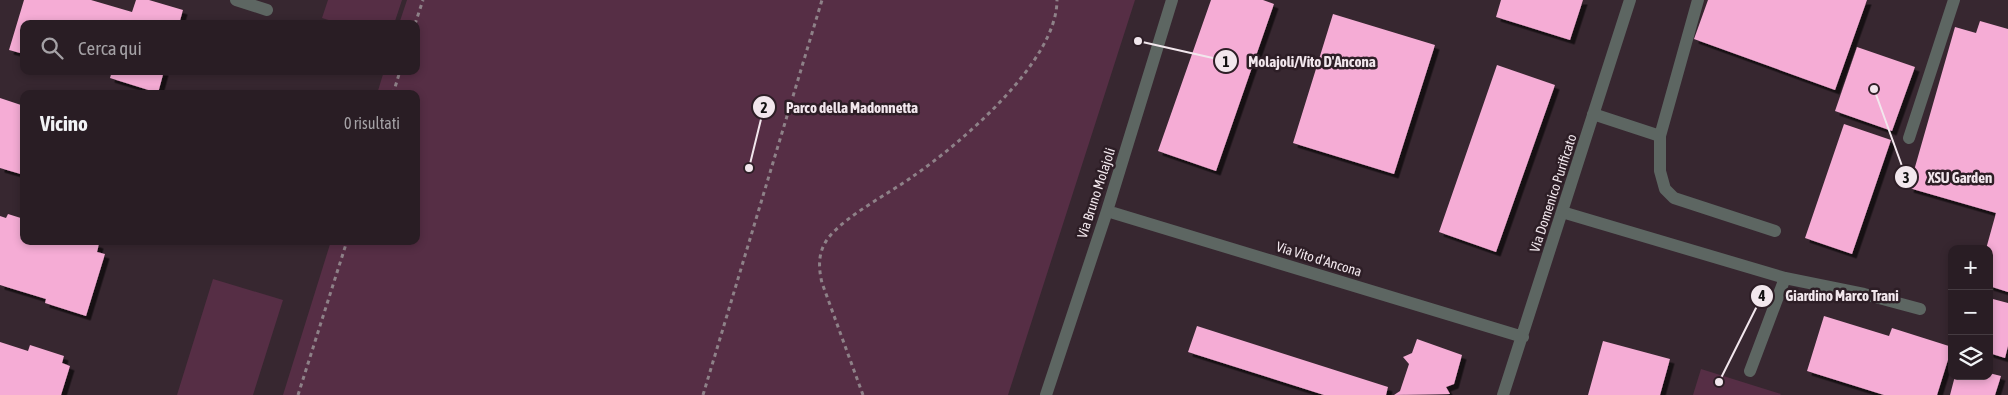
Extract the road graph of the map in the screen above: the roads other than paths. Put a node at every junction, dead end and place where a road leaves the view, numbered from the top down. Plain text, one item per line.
1 (236, 0) edge
2 (1172, 0) edge
3 (1630, 0) edge
4 (1698, 0) edge
5 (1954, 0) edge
6 (267, 10) dead end
7 (1593, 114) junction
8 (1660, 136) junction
9 (1909, 138) dead end
10 (1107, 210) junction
11 (1562, 212) junction
12 (1775, 231) dead end
13 (1785, 278) junction
14 (1920, 309) dead end
15 (1523, 337) junction
16 (1750, 371) dead end
17 (1046, 395) edge
18 (1504, 395) edge

1 - 6 street
2 - 10 street, Via Bruno Molajoli
3 - 7 street, Via Domenico Purificato
4 - 8 street
5 - 9 street
7 - 8 street
7 - 11 street, Via Domenico Purificato
8 - 12 street
10 - 15 street, Via Vito d'Ancona
10 - 17 street, Via Bruno Molajoli
11 - 13 street
11 - 15 street, Via Domenico Purificato
13 - 14 street
13 - 16 street
15 - 18 street, Via Domenico Purificato

